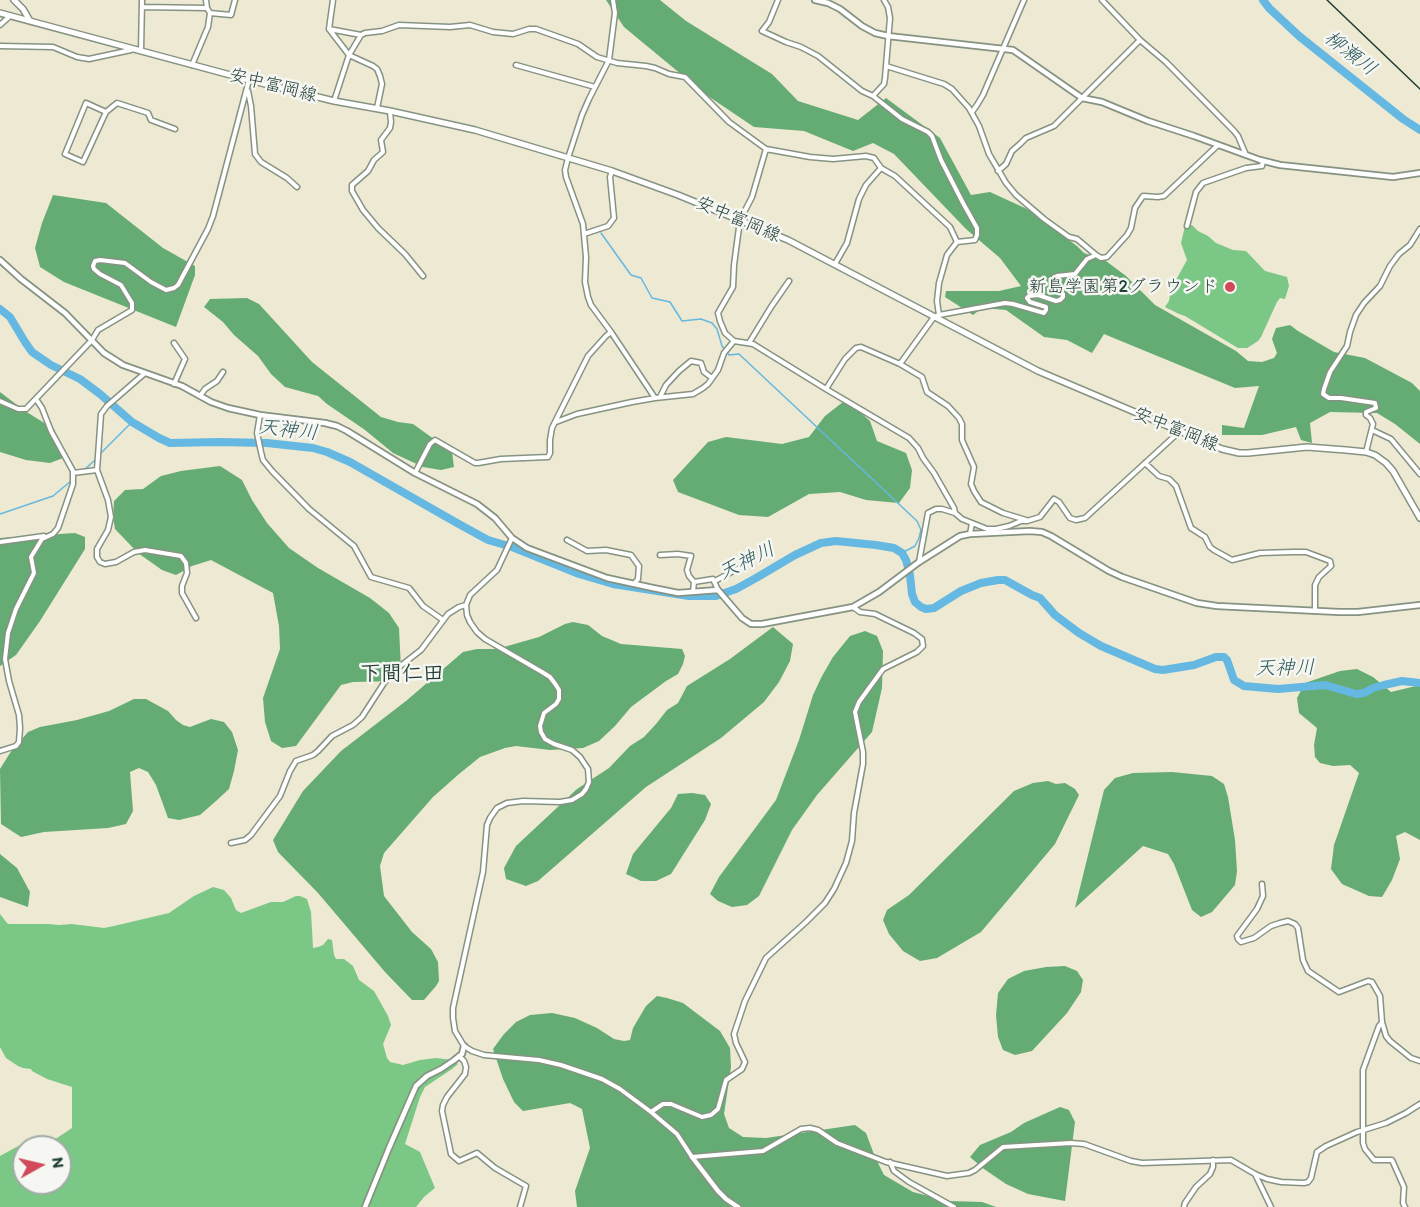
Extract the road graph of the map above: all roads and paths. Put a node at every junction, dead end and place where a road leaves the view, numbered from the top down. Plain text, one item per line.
1 (14, 0) edge
2 (142, 0) edge
3 (206, 0) edge
4 (235, 0) edge
5 (333, 0) edge
6 (613, 0) edge
7 (778, 0) edge
8 (815, 0) edge
9 (884, 0) edge
10 (1024, 0) edge
11 (1102, 0) edge
12 (142, 7) junction
13 (207, 8) junction
14 (0, 13) edge
15 (210, 13) junction
16 (10, 16) junction
17 (30, 21) junction
18 (0, 25) edge
19 (329, 29) junction
20 (361, 35) junction
21 (888, 36) junction
22 (1140, 39) junction
23 (0, 46) edge
24 (1003, 48) junction
25 (138, 50) junction
26 (349, 55) junction
27 (609, 60) junction
28 (192, 65) junction
29 (516, 65) dead end
30 (886, 66) junction
31 (249, 80) junction
32 (247, 87) junction
33 (595, 87) junction
34 (873, 96) junction
35 (1082, 98) junction
36 (334, 101) junction
37 (376, 108) junction
38 (390, 111) junction
39 (972, 111) junction
40 (106, 112) junction
41 (175, 129) dead end
42 (1218, 145) junction
43 (766, 149) junction
44 (1246, 156) junction
45 (568, 158) junction
46 (1263, 161) junction
47 (881, 168) junction
48 (612, 171) junction
49 (998, 171) junction
50 (1420, 173) edge
51 (297, 187) dead end
52 (740, 220) junction
53 (1187, 226) dead end
54 (1420, 229) edge
55 (584, 234) junction
56 (957, 242) junction
57 (1096, 255) junction
58 (0, 260) edge
59 (834, 264) junction
60 (423, 276) dead end
61 (789, 281) dead end
62 (937, 316) junction
63 (612, 332) junction
64 (92, 340) junction
65 (734, 341) junction
66 (174, 343) dead end
67 (748, 344) junction
68 (900, 364) junction
69 (223, 372) dead end
70 (145, 373) junction
71 (712, 378) junction
72 (174, 384) junction
73 (826, 389) junction
74 (200, 396) junction
75 (657, 397) junction
76 (36, 399) junction
77 (0, 401) edge
78 (260, 415) junction
79 (555, 423) junction
80 (1372, 430) junction
81 (1179, 432) junction
82 (1366, 452) junction
83 (1145, 463) junction
84 (97, 470) junction
85 (73, 472) junction
86 (415, 474) junction
87 (1420, 474) edge
88 (955, 513) junction
89 (1420, 518) edge
90 (1027, 521) junction
91 (972, 523) junction
92 (969, 534) junction
93 (47, 536) junction
94 (512, 538) junction
95 (567, 540) dead end
96 (0, 542) edge
97 (660, 555) dead end
98 (919, 562) junction
99 (737, 569) dead end
100 (715, 581) junction
101 (694, 582) junction
102 (634, 584) junction
103 (719, 590) junction
104 (693, 592) junction
105 (466, 605) junction
106 (1420, 605) edge
107 (853, 607) junction
108 (1315, 611) junction
109 (196, 618) dead end
110 (443, 620) junction
111 (0, 752) edge
112 (231, 843) dead end
113 (1262, 884) dead end
114 (1382, 1022) junction
115 (464, 1046) junction
116 (459, 1056) junction
117 (1420, 1061) edge
118 (1420, 1104) edge
119 (651, 1112) junction
120 (1362, 1131) junction
121 (693, 1157) junction
122 (1213, 1160) junction
123 (889, 1162) junction
124 (1255, 1174) junction
125 (365, 1207) edge
126 (520, 1207) edge
127 (738, 1207) edge
128 (954, 1207) edge
129 (1184, 1207) edge
130 (1271, 1207) edge
131 (1405, 1207) edge

1 - 17 main road
2 - 12 street
3 - 13 street
4 - 15 street
5 - 19 street
6 - 27 street
7 - 34 street
8 - 21 street
9 - 21 street
10 - 24 street
11 - 22 street
12 - 13 street
12 - 25 street
13 - 15 street
14 - 16 main road, 安中富岡線
15 - 28 street
16 - 17 main road, 安中富岡線
16 - 18 street
17 - 25 main road, 安中富岡線
19 - 20 street
19 - 26 street
20 - 26 street
20 - 27 street
21 - 24 street
21 - 30 street
22 - 35 street
22 - 44 street
23 - 25 street
24 - 35 street
24 - 39 street
25 - 28 main road, 安中富岡線
26 - 36 street
26 - 37 street
27 - 33 street
27 - 43 street
28 - 31 main road, 安中富岡線
29 - 33 street
30 - 34 street
30 - 39 street
31 - 32 street
31 - 36 main road, 安中富岡線
32 - 51 street
32 - 64 street
33 - 45 street
34 - 56 street
35 - 42 street
35 - 49 street
36 - 37 main road, 安中富岡線
37 - 38 main road, 安中富岡線
38 - 45 main road, 安中富岡線
38 - 60 street
39 - 49 street
40 - 40 street
40 - 41 street
42 - 44 street
42 - 57 street
43 - 47 street
43 - 52 street
44 - 46 street
45 - 48 main road, 安中富岡線
45 - 55 street
46 - 50 street
46 - 53 street
47 - 56 street
47 - 59 street
48 - 52 main road, 安中富岡線
48 - 55 street
49 - 57 street
52 - 59 main road, 安中富岡線
52 - 65 street
54 - 80 street
55 - 63 street
56 - 62 street
57 - 62 street
58 - 64 street
59 - 62 main road, 安中富岡線
61 - 67 street
62 - 68 street
62 - 81 main road, 安中富岡線
63 - 75 street
63 - 79 street
64 - 70 street
64 - 76 street
65 - 67 street
65 - 71 street
66 - 72 street
67 - 73 street
68 - 73 street
68 - 90 street
69 - 74 street
70 - 72 street
70 - 84 street
71 - 75 street
71 - 75 street
72 - 74 street
73 - 88 street
74 - 78 street
75 - 79 street
76 - 77 street
76 - 85 street
78 - 86 street
78 - 110 street
79 - 86 street
80 - 82 street
80 - 87 street
81 - 82 main road, 安中富岡線
81 - 83 street
82 - 89 main road, 安中富岡線
83 - 90 street
83 - 108 street
84 - 85 street
84 - 109 street
85 - 93 street
86 - 94 street
88 - 91 street
88 - 98 street
90 - 91 street
91 - 92 street
92 - 98 street
92 - 108 street
93 - 96 street
93 - 111 street
94 - 102 street
94 - 105 street
95 - 102 street
97 - 101 street
98 - 107 street
99 - 100 street
100 - 101 street
100 - 103 street
101 - 104 street
102 - 104 street
103 - 104 street
103 - 107 street
105 - 110 street
105 - 115 street
106 - 108 street
107 - 119 street
110 - 112 street
113 - 114 street
114 - 117 street
114 - 120 street
115 - 116 street
115 - 119 street
116 - 125 street
116 - 126 street
118 - 120 street
119 - 121 street
120 - 124 street
120 - 131 street
121 - 123 street
121 - 127 street
122 - 123 street
122 - 124 street
122 - 129 street
123 - 128 street
124 - 130 street

